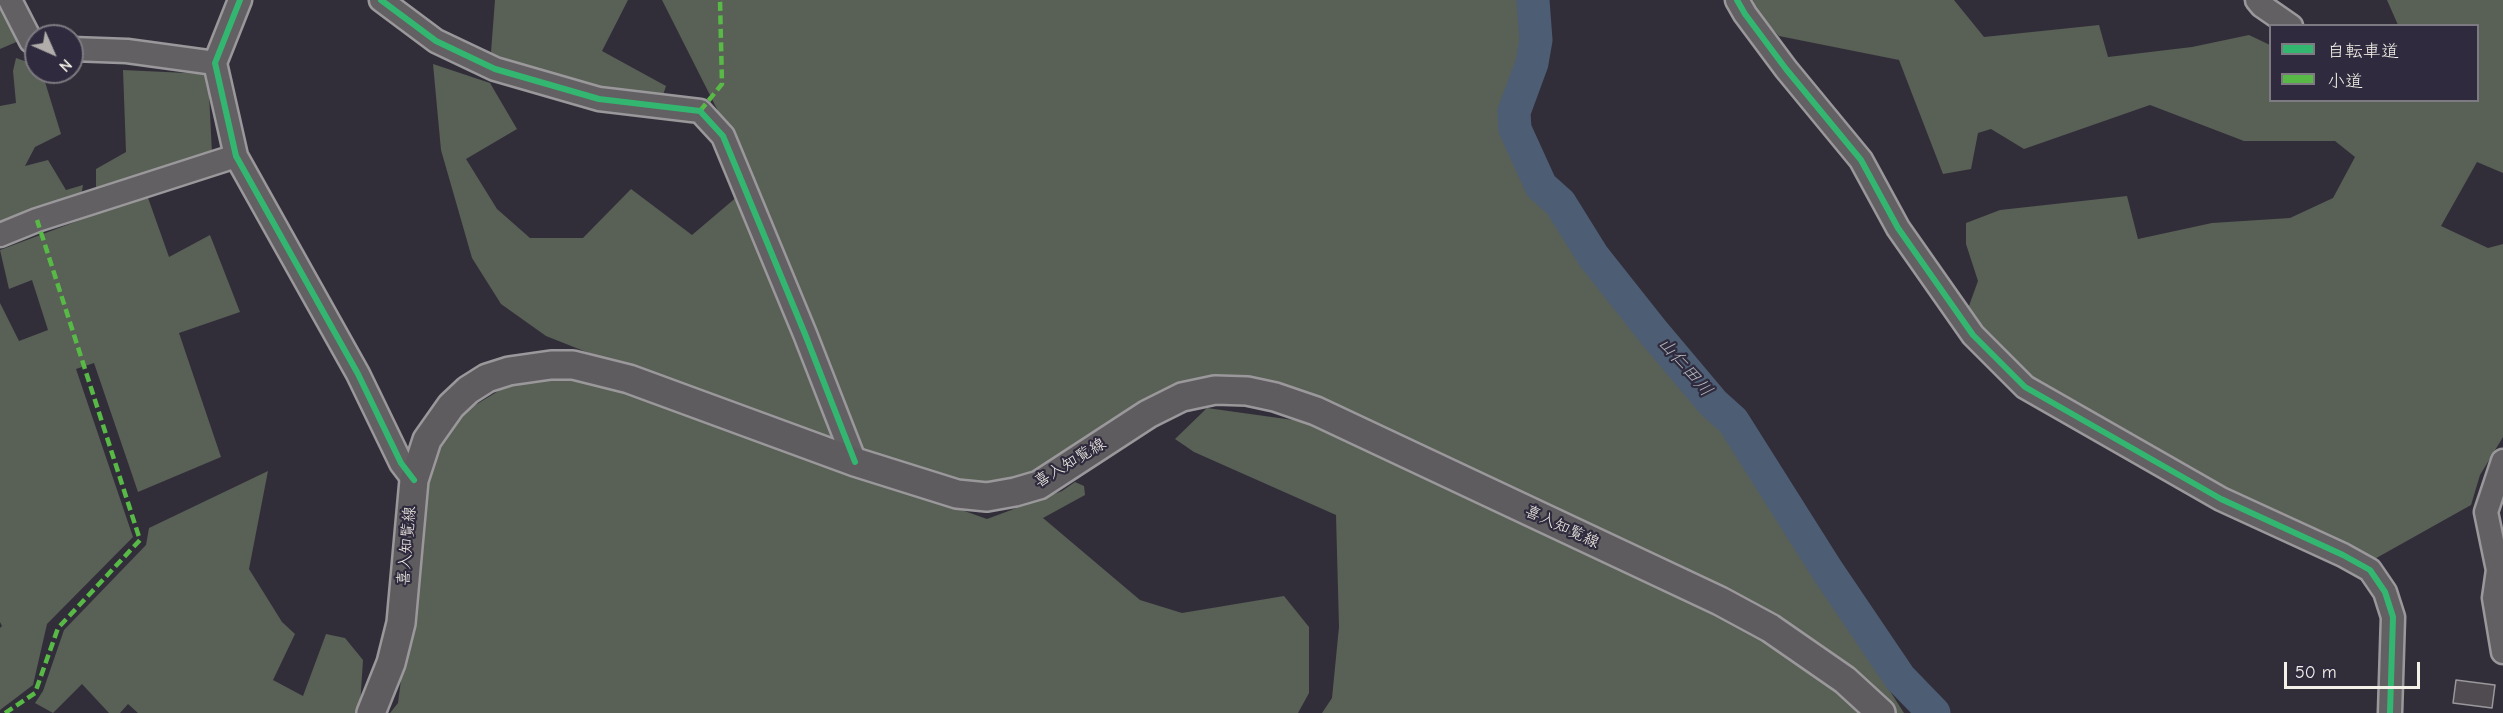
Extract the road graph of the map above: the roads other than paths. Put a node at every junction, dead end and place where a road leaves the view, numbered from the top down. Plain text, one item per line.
1 (10, 0) edge
2 (240, 0) edge
3 (381, 0) edge
4 (1737, 0) edge
5 (2257, 0) edge
6 (2288, 24) edge
7 (24, 27) edge
8 (84, 49) edge
9 (215, 63) junction
10 (236, 156) junction
11 (0, 235) edge
12 (2503, 461) edge
13 (855, 462) junction
14 (414, 480) junction
15 (2500, 566) edge
16 (2503, 652) edge
17 (371, 713) edge
18 (1881, 713) edge
19 (2390, 713) edge

1 - 7 street
2 - 9 street
3 - 13 street
4 - 19 street
5 - 6 street
8 - 9 street
9 - 10 street
10 - 11 street
10 - 14 street
12 - 15 street
13 - 14 main road, 喜入知覧線
13 - 18 main road, 喜入知覧線
14 - 17 main road, 喜入知覧線
15 - 16 street

